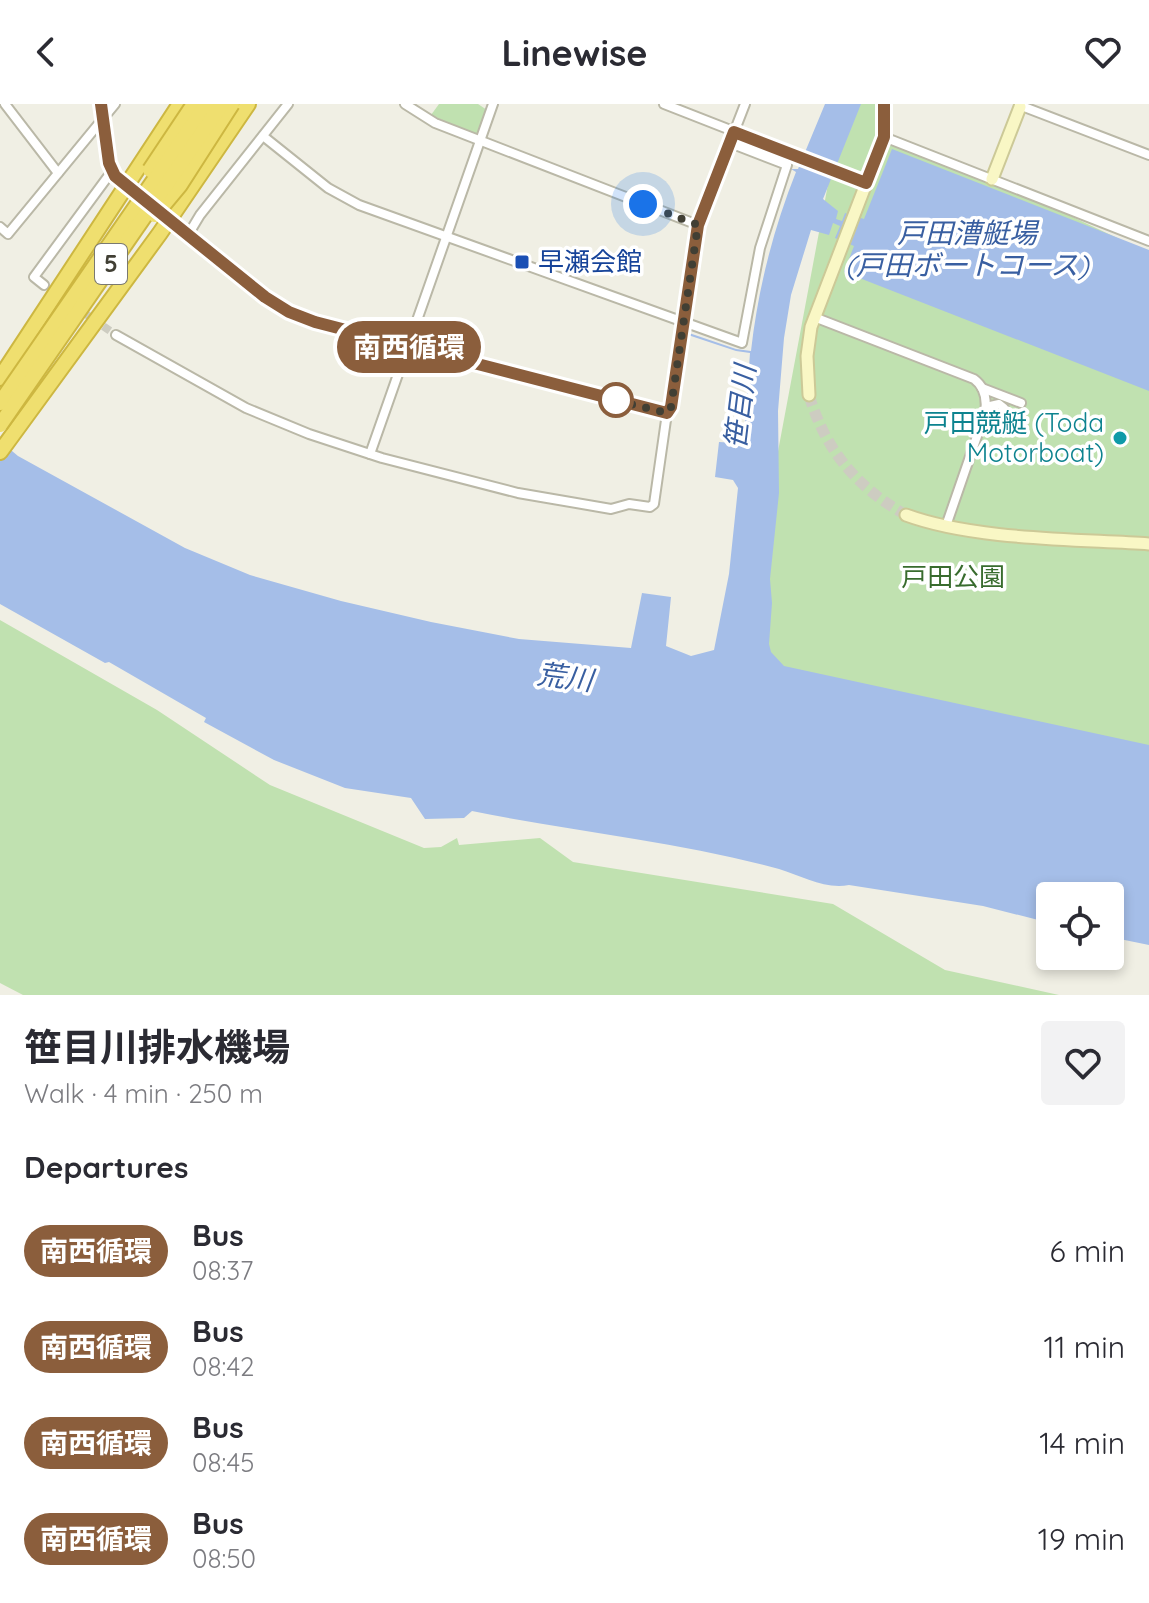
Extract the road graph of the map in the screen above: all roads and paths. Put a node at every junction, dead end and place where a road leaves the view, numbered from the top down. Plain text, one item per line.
1 (5, 104) edge
2 (100, 104) edge
3 (115, 104) edge
4 (180, 104) edge
5 (194, 104) edge
6 (207, 104) edge
7 (222, 104) edge
8 (232, 104) edge
9 (248, 104) edge
10 (288, 104) edge
11 (405, 104) edge
12 (493, 104) edge
13 (664, 104) edge
14 (745, 104) edge
15 (884, 104) edge
16 (1020, 106) edge
17 (102, 117) junction
18 (738, 134) junction
19 (263, 136) junction
20 (884, 137) junction
21 (480, 141) junction
22 (730, 143) junction
23 (1149, 155) edge
24 (58, 173) junction
25 (992, 179) junction
26 (860, 186) junction
27 (698, 225) junction
28 (0, 227) edge
29 (446, 238) junction
30 (1149, 241) edge
31 (44, 285) dead end
32 (79, 300) junction
33 (814, 317) junction
34 (683, 324) junction
35 (116, 335) tunnel mouth
36 (408, 346) junction
37 (0, 378) edge
38 (982, 388) junction
39 (809, 395) tunnel mouth
40 (0, 403) edge
41 (1021, 403) dead end
42 (986, 407) junction
43 (667, 413) junction
44 (981, 423) junction
45 (0, 425) edge
46 (0, 452) edge
47 (370, 454) junction
48 (906, 515) tunnel mouth
49 (946, 526) junction
50 (1149, 544) edge

1 - 24 street
2 - 17 street
3 - 17 street
4 - 37 highway
5 - 32 highway, bridge
6 - 32 highway, 5, bridge
7 - 32 highway, 5, bridge
8 - 32 highway, bridge
9 - 46 highway
10 - 19 street
11 - 21 street
12 - 21 street
13 - 18 street
14 - 18 street
15 - 20 street
16 - 23 street
16 - 25 street
17 - 24 street
17 - 31 street
18 - 22 street
18 - 26 street
19 - 29 street
19 - 36 street
20 - 25 street
20 - 26 street
21 - 27 street
21 - 29 street
22 - 27 street
22 - 34 street
24 - 28 street
25 - 30 street
26 - 33 street
27 - 34 street
29 - 34 street
29 - 36 street
32 - 40 highway, 5, bridge
32 - 45 highway, 5, bridge
33 - 38 street
33 - 39 street
34 - 43 street
35 - 47 street
36 - 43 street
36 - 47 street
38 - 41 street
38 - 42 street
42 - 44 street
42 - 44 street
43 - 47 street
44 - 49 street
48 - 49 street
49 - 50 street

